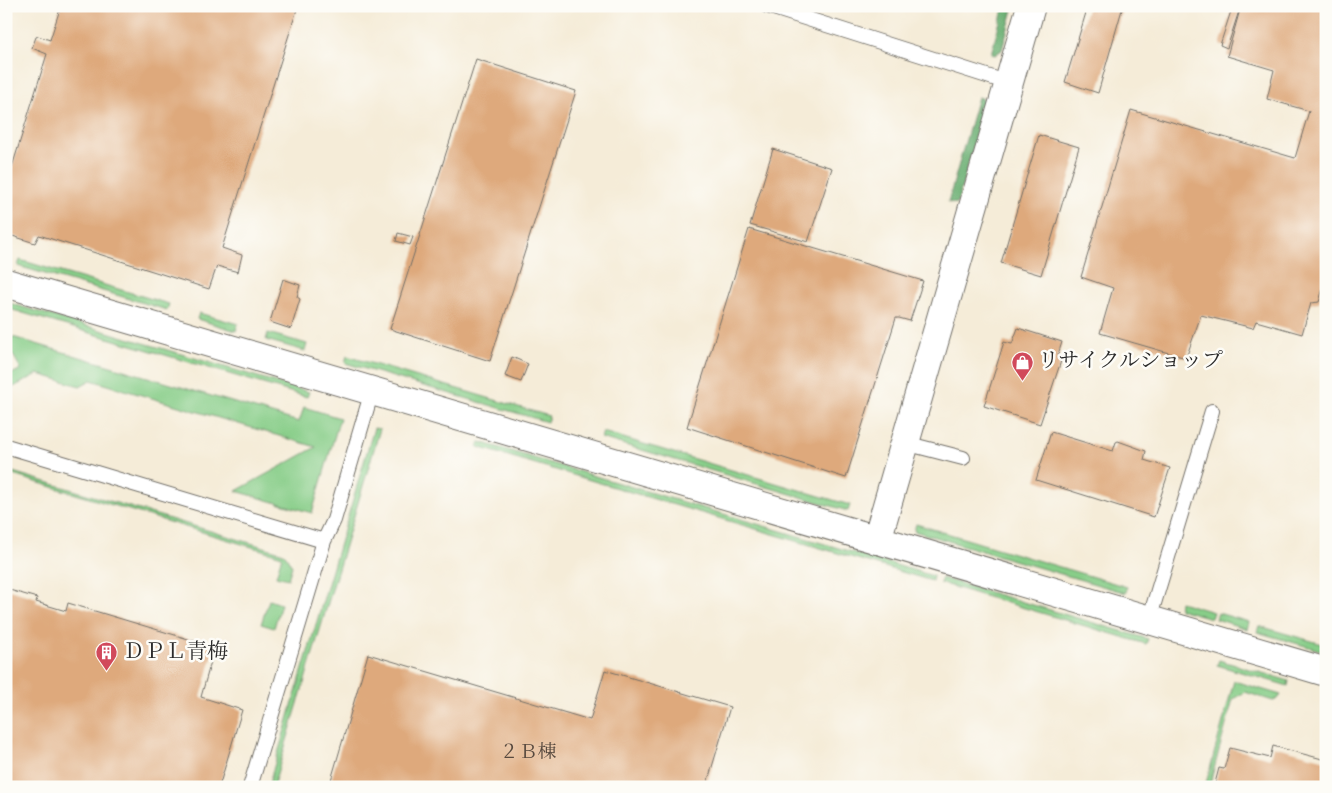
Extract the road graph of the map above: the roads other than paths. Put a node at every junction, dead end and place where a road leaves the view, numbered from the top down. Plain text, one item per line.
1 (767, 6) edge
2 (1031, 6) edge
3 (1009, 83) junction
4 (6, 282) edge
5 (372, 390) junction
6 (1212, 411) dead end
7 (905, 443) junction
8 (6, 446) edge
9 (963, 458) dead end
10 (877, 540) junction
11 (324, 541) junction
12 (1149, 620) junction
13 (1326, 672) edge
14 (250, 787) edge

1 - 3 lane
2 - 3 street
3 - 7 street
4 - 5 street
5 - 10 street
5 - 11 lane
6 - 12 lane
7 - 9 lane
7 - 10 street
8 - 11 lane
10 - 12 street
11 - 14 lane
12 - 13 street

